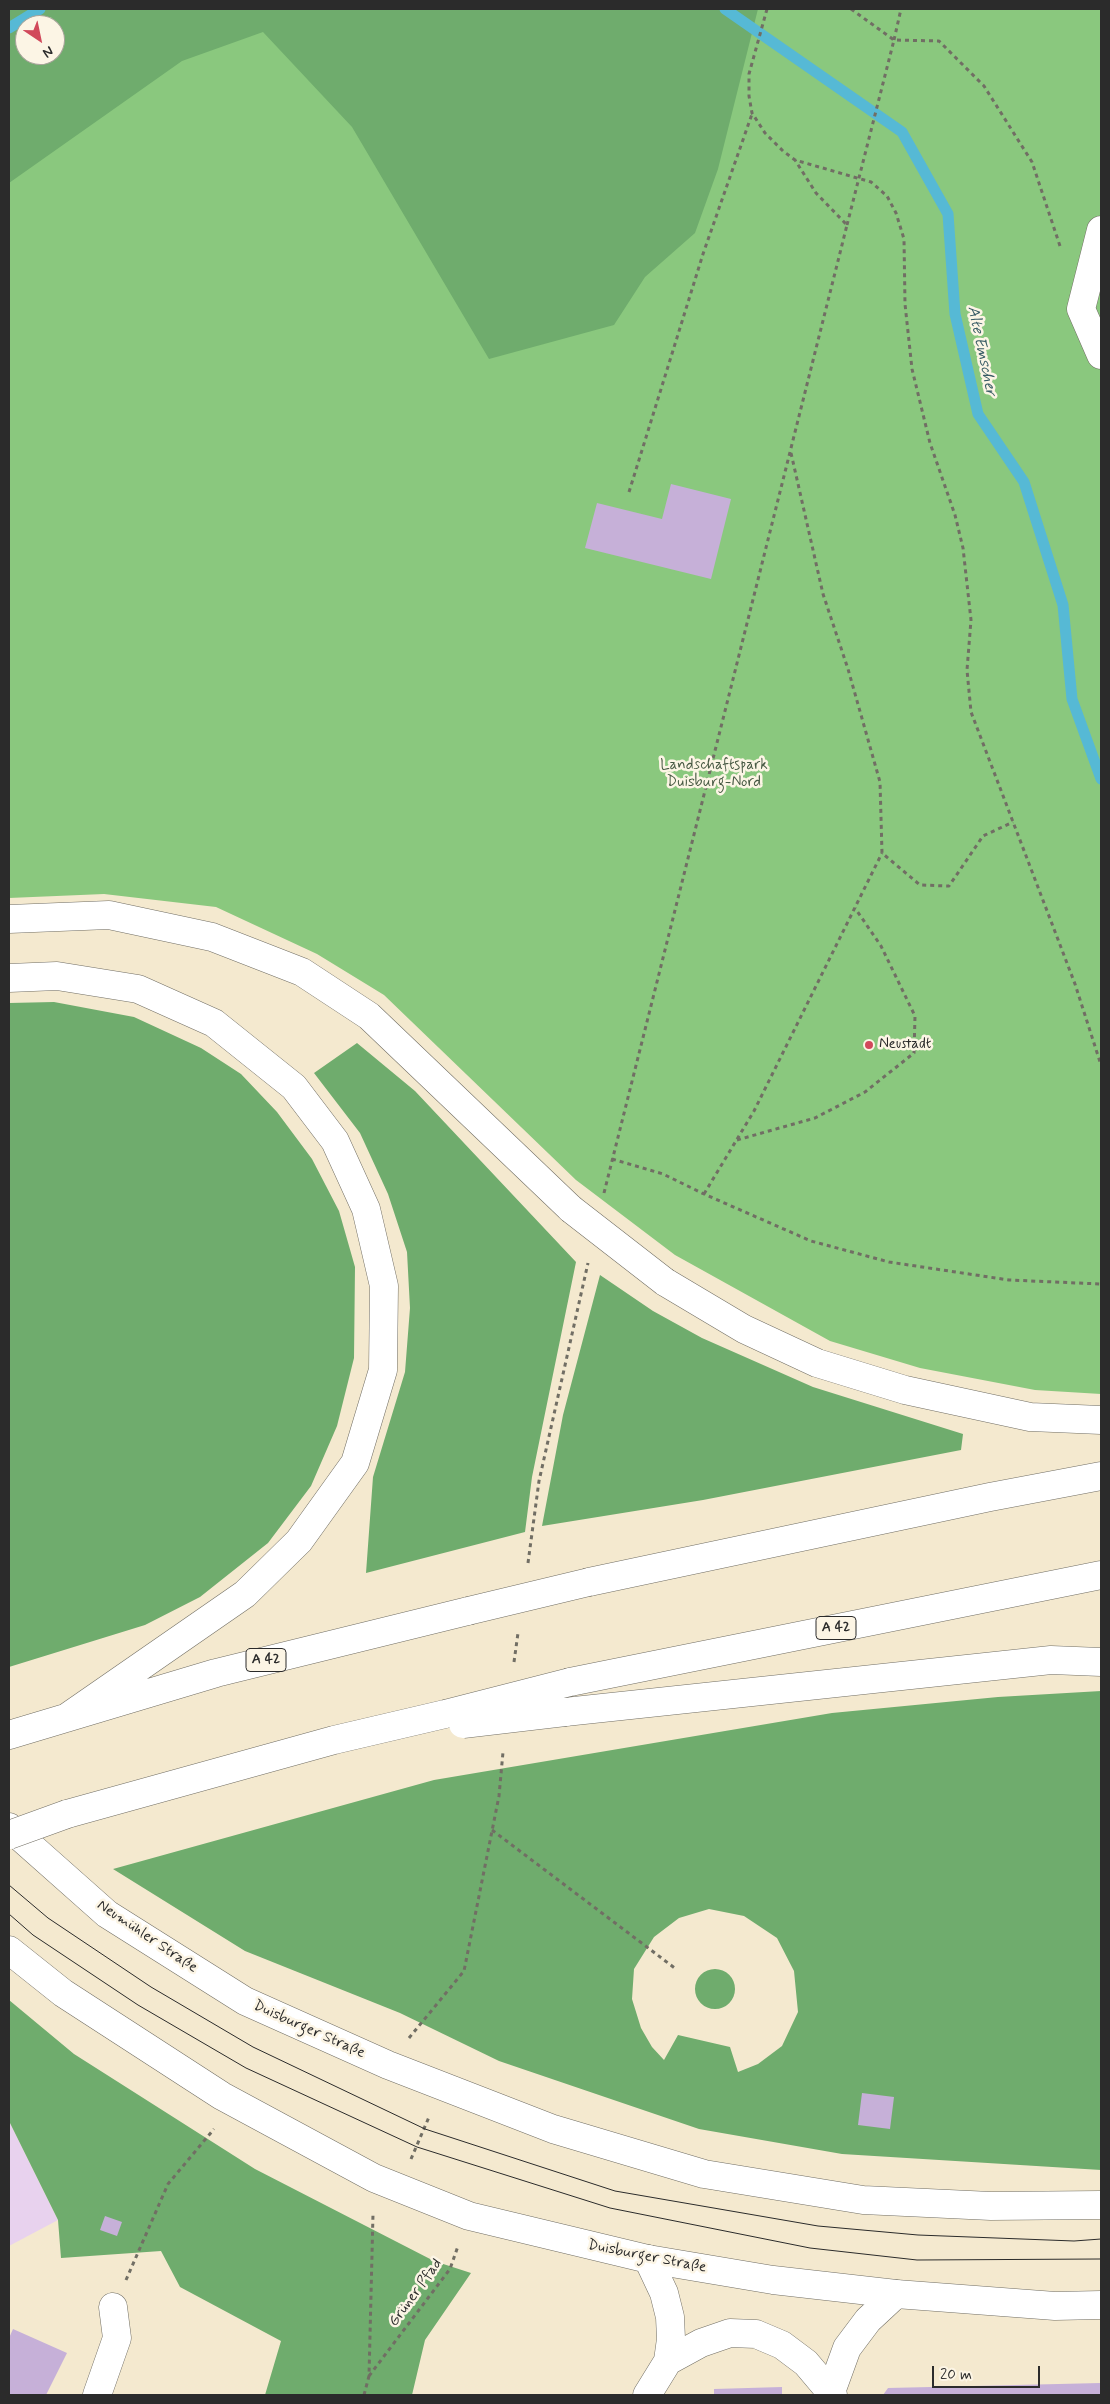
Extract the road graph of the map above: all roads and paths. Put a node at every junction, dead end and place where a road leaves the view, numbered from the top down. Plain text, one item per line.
1 (767, 9) edge
2 (851, 9) edge
3 (901, 9) edge
4 (894, 40) junction
5 (752, 113) junction
6 (795, 160) junction
7 (847, 225) junction
8 (1101, 230) edge
9 (1062, 250) dead end
10 (1101, 355) edge
11 (790, 452) junction
12 (629, 492) dead end
13 (1013, 822) junction
14 (882, 853) junction
15 (854, 908) junction
16 (9, 919) edge
17 (9, 978) edge
18 (1101, 1065) edge
19 (736, 1141) junction
20 (704, 1194) junction
21 (1101, 1284) edge
22 (1101, 1420) edge
23 (1101, 1476) edge
24 (1101, 1575) edge
25 (1101, 1662) edge
26 (66, 1718) junction
27 (444, 1720) junction
28 (9, 1735) edge
29 (9, 1827) edge
30 (492, 1830) dead end
31 (9, 1835) edge
32 (9, 1950) edge
33 (676, 1969) dead end
34 (246, 2001) joint
35 (227, 2098) junction
36 (374, 2178) junction
37 (1101, 2206) edge
38 (469, 2216) junction
39 (648, 2260) junction
40 (896, 2294) junction
41 (1101, 2305) edge
42 (113, 2307) joint
43 (668, 2361) junction
44 (369, 2376) junction
45 (832, 2394) edge
46 (97, 2395) edge
47 (364, 2395) edge
48 (647, 2395) edge

1 - 5 path
2 - 4 path
3 - 4 path
4 - 7 path, bridge
4 - 9 path
5 - 6 path
5 - 12 path
6 - 7 path
6 - 13 path
7 - 11 path
8 - 10 main road
11 - 14 path
11 - 20 path
13 - 14 path
13 - 18 path
14 - 15 path
15 - 19 path
15 - 19 path
16 - 22 main road, bridge
17 - 26 main road
19 - 20 path
20 - 21 path
23 - 26 main road, A 42, bridge
24 - 27 main road, A 42, bridge
25 - 27 main road, bridge
26 - 28 main road, A 42
27 - 31 main road, A 42, bridge
29 - 34 main road, Neumühler Straße
30 - 33 path
32 - 35 main road
34 - 37 main road, Duisburger Straße
35 - 36 main road, Duisburger Straße
35 - 42 path
36 - 38 main road, Duisburger Straße
36 - 44 path
38 - 39 main road, Duisburger Straße
38 - 44 path, Grüner Pfad
39 - 40 main road, Duisburger Straße
39 - 43 main road
40 - 41 main road, Duisburger Straße
40 - 45 main road
42 - 46 main road
43 - 45 main road
43 - 48 main road
44 - 47 path

